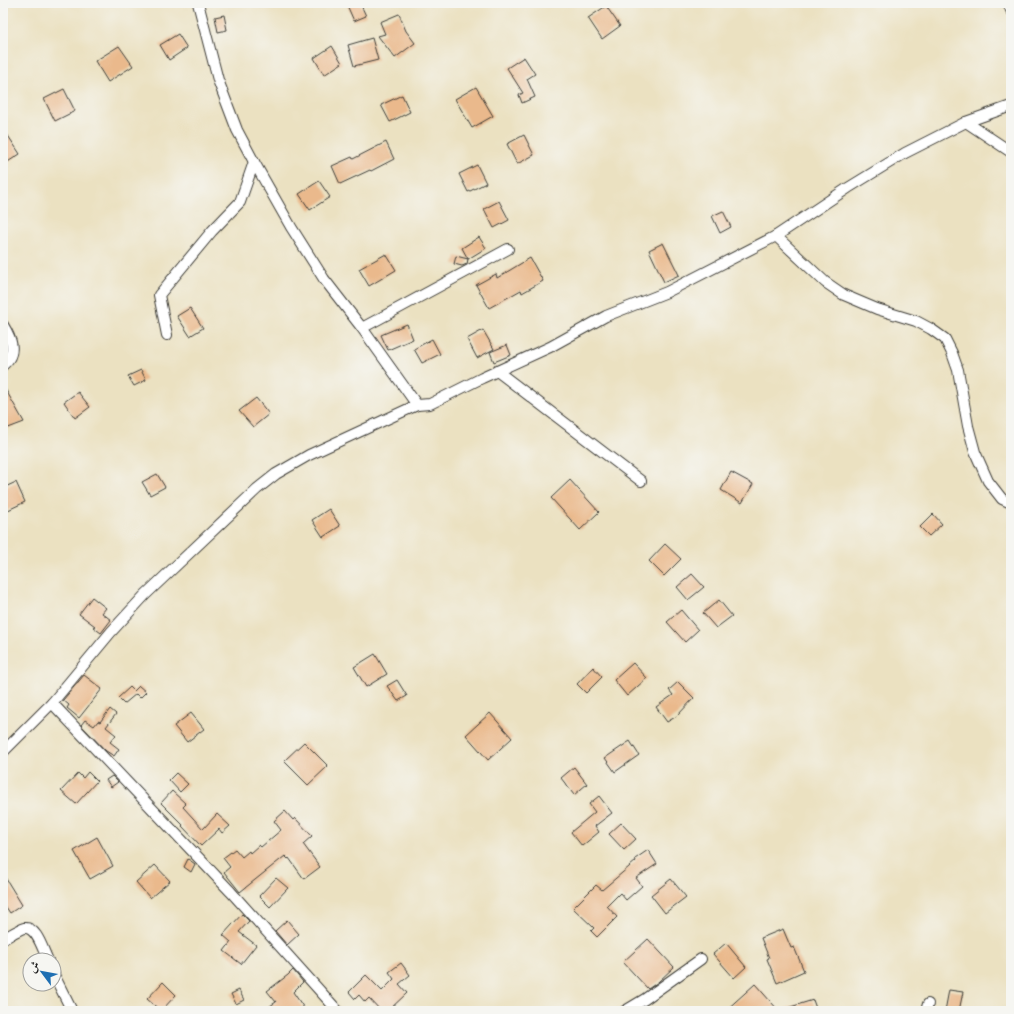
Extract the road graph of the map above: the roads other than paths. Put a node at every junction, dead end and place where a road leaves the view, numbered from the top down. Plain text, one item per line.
1 (198, 3) edge
2 (1008, 3) edge
3 (1011, 10) edge
4 (1011, 106) edge
5 (966, 122) junction
6 (1011, 152) edge
7 (254, 162) junction
8 (776, 236) junction
9 (508, 249) dead end
10 (3, 325) edge
11 (362, 328) junction
12 (166, 334) dead end
13 (3, 365) edge
14 (497, 371) junction
15 (417, 405) junction
16 (641, 481) dead end
17 (1011, 503) edge
18 (52, 703) junction
19 (3, 752) edge
20 (3, 939) edge
21 (44, 952) edge
22 (701, 959) dead end
23 (62, 990) edge
24 (72, 1011) edge
25 (338, 1011) edge
26 (625, 1011) edge

1 - 7 street
2 - 3 street
4 - 5 street
5 - 6 street
5 - 8 street
7 - 11 street
7 - 12 street
8 - 14 street
8 - 17 street
9 - 11 street
10 - 13 street
11 - 15 street
14 - 15 street
14 - 16 street
15 - 18 street
18 - 19 street
18 - 25 street
20 - 21 street
22 - 26 street
23 - 24 street

